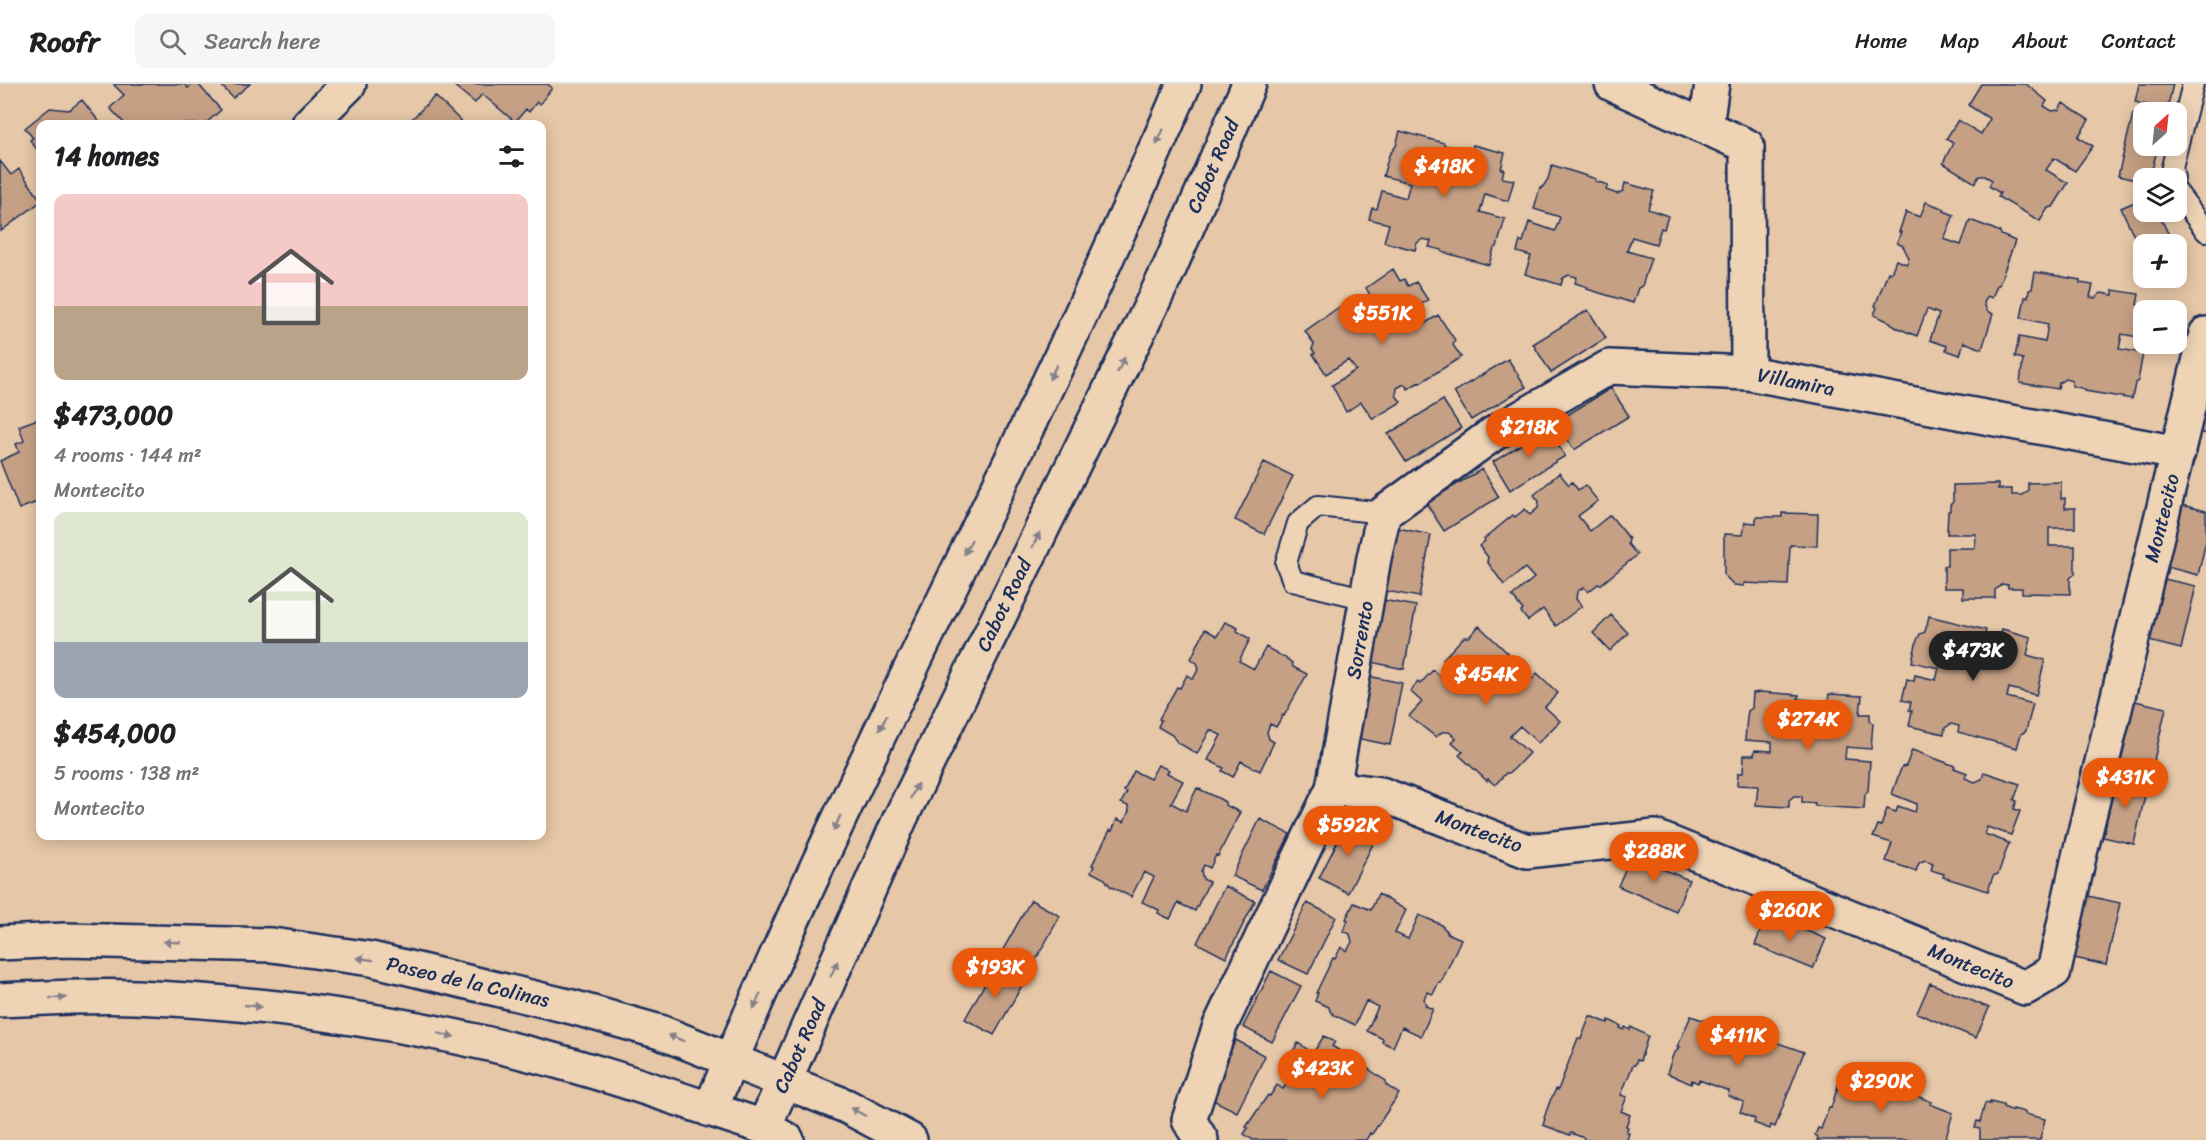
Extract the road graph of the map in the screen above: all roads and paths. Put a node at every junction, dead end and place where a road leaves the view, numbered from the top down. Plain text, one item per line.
1 (349, 84) edge
2 (1184, 84) edge
3 (1249, 84) edge
4 (1612, 84) edge
5 (1712, 84) edge
6 (2193, 84) edge
7 (313, 120) edge
8 (1706, 126) junction
9 (2172, 168) edge
10 (2187, 206) edge
11 (2206, 231) edge
12 (2206, 334) edge
13 (1748, 373) junction
14 (2178, 453) junction
15 (1384, 513) junction
16 (1367, 599) junction
17 (1333, 788) junction
18 (0, 943) edge
19 (0, 1000) edge
20 (731, 1060) junction
21 (785, 1080) junction
22 (710, 1110) junction
23 (776, 1134) edge
24 (910, 1140) edge
25 (1201, 1140) edge

1 - 7 main road
2 -> 20 main road
21 -> 3 main road, Cabot Road
4 - 8 main road, Villamira
5 - 8 main road
6 - 9 lane
8 - 13 main road, Villamira
10 - 11 lane
12 - 14 main road, Montecito
13 - 14 main road, Villamira
13 - 15 main road
14 - 17 main road, Montecito
15 - 16 main road, Sorrento
15 - 16 lane
16 - 17 main road, Sorrento
17 - 25 main road, Sorrento
20 -> 18 main road, Paseo de la Colinas
19 -> 22 main road
20 - 21 main road, Paseo de la Colinas
20 - 22 main road
21 - 23 main road, Cabot Road
24 -> 21 main road, Paseo de la Colinas
22 - 23 main road

